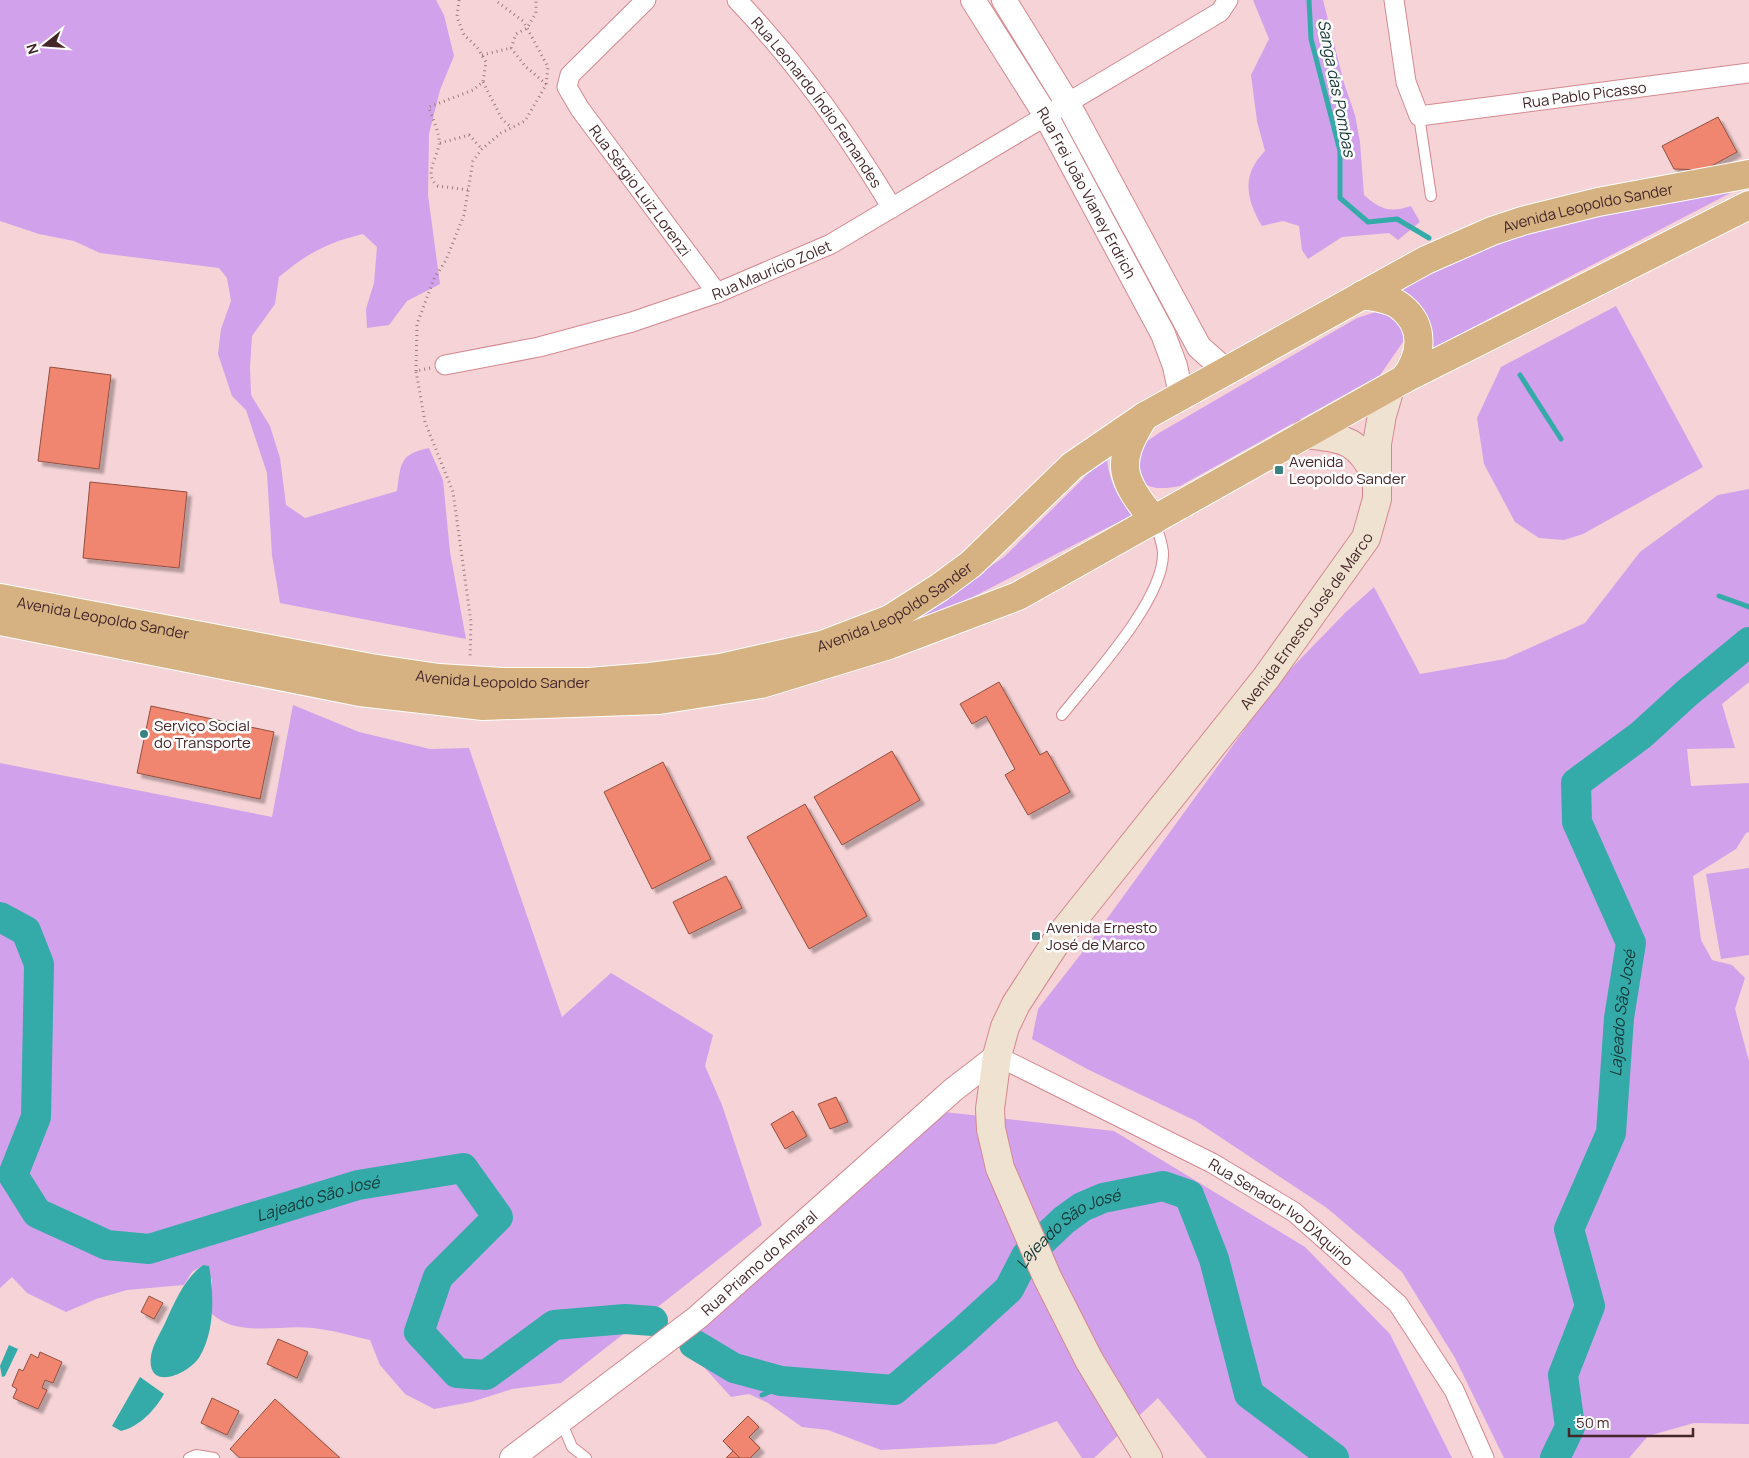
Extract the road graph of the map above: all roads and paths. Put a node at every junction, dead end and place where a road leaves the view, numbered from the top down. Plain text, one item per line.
1 (458, 0) edge
2 (495, 0) edge
3 (536, 0) edge
4 (646, 0) edge
5 (737, 0) edge
6 (974, 0) edge
7 (1004, 0) edge
8 (1394, 0) edge
9 (1228, 1) edge
10 (527, 28) junction
11 (511, 48) junction
12 (482, 55) junction
13 (1749, 73) edge
14 (484, 82) junction
15 (546, 85) junction
16 (1067, 102) junction
17 (1045, 114) junction
18 (1419, 116) junction
19 (513, 129) junction
20 (440, 143) junction
21 (482, 149) junction
22 (1749, 174) edge
23 (470, 190) junction
24 (1431, 196) dead end
25 (1749, 205) edge
26 (892, 208) junction
27 (717, 293) junction
28 (1362, 295) junction
29 (445, 365) joint
30 (1225, 370) junction
31 (416, 371) junction
32 (1397, 384) junction
33 (1181, 395) junction
34 (1144, 416) junction
35 (1304, 434) junction
36 (1376, 476) junction
37 (1154, 520) junction
38 (0, 598) edge
39 (0, 621) edge
40 (469, 680) junction
41 (1062, 715) dead end
42 (996, 1056) junction
43 (561, 1421) junction
44 (189, 1458) edge
45 (214, 1458) edge
46 (512, 1458) edge
47 (586, 1458) edge
48 (1148, 1458) edge
49 (1484, 1458) edge

1 - 12 path
2 - 10 path
3 - 10 path
4 - 27 street, Rua Sérgio Luiz Lorenzi
5 - 26 street, Rua Leonardo Índio Fernandes
6 - 17 street, Rua Frei João Vianey Erdrich
7 - 16 street, Rua Frei João Vianey Erdrich
8 - 18 street
9 - 16 street, Rua Maurício Zolet
10 - 11 path
10 - 15 path
11 - 12 path
11 - 15 path
12 - 14 path
13 - 18 street, Rua Pablo Picasso
14 - 19 path
14 - 20 path
15 - 19 path
16 - 17 street, Rua Maurício Zolet
16 - 30 street, Rua Frei João Vianey Erdrich
17 - 26 street, Rua Maurício Zolet
17 - 33 street, Rua Frei João Vianey Erdrich
18 - 24 lane
19 - 21 path
20 - 21 path
20 - 23 path
21 - 23 path
22 - 28 highway, Avenida Leopoldo Sander
23 - 31 path
25 - 32 highway, Avenida Leopoldo Sander
26 - 27 street, Rua Maurício Zolet
27 - 29 street, Rua Maurício Zolet
28 - 30 highway, Avenida Leopoldo Sander
28 - 32 highway
29 - 31 path
30 - 33 highway, Avenida Leopoldo Sander
31 - 40 path
32 - 35 highway, Avenida Leopoldo Sander
32 - 36 main road, Avenida Ernesto José de Marco
33 - 34 highway, Avenida Leopoldo Sander
34 - 37 highway
34 - 40 highway, Avenida Leopoldo Sander
35 - 36 main road, Avenida Ernesto José de Marco
35 - 37 highway, Avenida Leopoldo Sander
36 - 42 main road, Avenida Ernesto José de Marco
37 - 39 highway, Avenida Leopoldo Sander
37 - 41 lane
38 - 40 highway, Avenida Leopoldo Sander
42 - 43 street, Rua Priamo do Amaral
42 - 48 main road, Avenida Ernesto José de Marco
42 - 49 street, Rua Senador Ivo D'Aquino
43 - 46 street, Rua Priamo do Amaral
43 - 47 lane
44 - 45 lane

